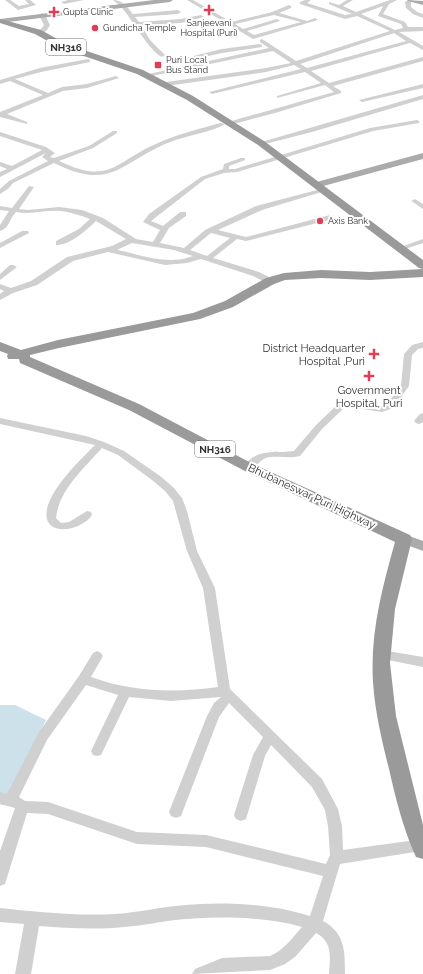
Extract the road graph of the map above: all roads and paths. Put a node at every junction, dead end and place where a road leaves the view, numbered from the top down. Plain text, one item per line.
1 (7, 0) edge
2 (27, 0) edge
3 (82, 0) edge
4 (115, 0) edge
5 (170, 0) edge
6 (189, 0) edge
7 (309, 0) edge
8 (351, 0) edge
9 (395, 0) edge
10 (411, 0) edge
11 (63, 1) edge
12 (159, 1) edge
13 (331, 3) dead end
14 (387, 3) junction
15 (423, 4) edge
16 (294, 5) junction
17 (123, 6) junction
18 (340, 6) junction
19 (24, 7) junction
20 (327, 11) junction
21 (70, 12) junction
22 (178, 12) dead end
23 (274, 13) junction
24 (358, 13) junction
25 (39, 16) junction
26 (132, 16) junction
27 (423, 16) edge
28 (201, 17) dead end
29 (315, 20) dead end
30 (0, 21) edge
31 (277, 21) dead end
32 (305, 22) junction
33 (138, 24) junction
34 (230, 24) junction
35 (406, 29) junction
36 (423, 29) edge
37 (242, 31) junction
38 (393, 32) junction
39 (41, 33) junction
40 (411, 41) junction
41 (423, 48) edge
42 (273, 49) junction
43 (162, 55) dead end
44 (423, 59) edge
45 (88, 60) dead end
46 (172, 62) dead end
47 (296, 63) junction
48 (134, 70) junction
49 (306, 70) junction
50 (147, 75) junction
51 (116, 78) dead end
52 (10, 79) junction
53 (0, 82) edge
54 (166, 84) junction
55 (328, 84) junction
56 (423, 86) edge
57 (416, 87) junction
58 (423, 91) edge
59 (212, 92) dead end
60 (48, 94) junction
61 (279, 97) dead end
62 (423, 97) edge
63 (362, 100) dead end
64 (0, 115) edge
65 (417, 122) dead end
66 (25, 123) dead end
67 (226, 124) junction
68 (115, 132) dead end
69 (0, 134) edge
70 (262, 143) junction
71 (46, 151) junction
72 (423, 156) edge
73 (276, 158) junction
74 (243, 159) dead end
75 (56, 160) junction
76 (0, 164) edge
77 (12, 168) junction
78 (224, 171) junction
79 (0, 175) edge
80 (31, 187) dead end
81 (318, 189) junction
82 (0, 192) edge
83 (415, 201) dead end
84 (423, 207) edge
85 (0, 208) edge
86 (13, 210) junction
87 (183, 214) dead end
88 (330, 217) dead end
89 (95, 218) junction
90 (0, 229) edge
91 (164, 229) junction
92 (210, 231) junction
93 (25, 233) dead end
94 (235, 237) junction
95 (131, 240) junction
96 (423, 241) edge
97 (58, 243) dead end
98 (155, 245) junction
99 (0, 246) edge
100 (402, 248) junction
101 (109, 250) junction
102 (185, 251) junction
103 (198, 257) junction
104 (207, 259) junction
105 (13, 267) dead end
106 (422, 274) edge
107 (0, 278) edge
108 (270, 281) junction
109 (0, 286) edge
110 (10, 291) junction
111 (0, 298) edge
112 (244, 299) junction
113 (423, 345) edge
114 (0, 346) edge
115 (0, 351) edge
116 (20, 357) junction
117 (0, 421) edge
118 (101, 444) junction
119 (248, 467) junction
120 (87, 515) dead end
121 (404, 539) junction
122 (423, 546) edge
123 (382, 655) junction
124 (97, 656) dead end
125 (423, 662) edge
126 (83, 679) junction
127 (125, 692) junction
128 (227, 693) junction
129 (270, 735) junction
130 (97, 751) dead end
131 (11, 802) edge
132 (176, 812) dead end
133 (241, 815) dead end
134 (422, 847) edge
135 (340, 857) junction
136 (331, 872) junction
137 (0, 879) edge
138 (0, 915) edge
139 (33, 918) junction
140 (315, 923) junction
141 (23, 974) edge
142 (200, 974) edge
143 (337, 974) edge

1 - 19 street
2 - 19 street
3 - 11 street
4 - 17 street
5 - 12 main road
6 - 34 street
7 - 16 street
8 - 18 street
9 - 14 street
10 - 15 main road
10 - 27 street
11 - 21 street
12 - 17 main road
13 - 18 street
14 - 24 street
14 - 35 street
16 - 20 street
16 - 23 street
17 - 21 main road
17 - 26 street
18 - 20 street
18 - 24 street
19 - 25 street
20 - 24 street
21 - 25 main road
22 - 26 street
23 - 32 street
23 - 34 street
24 - 38 street
25 - 30 main road
25 - 39 street
26 - 33 street
28 - 33 street
29 - 32 street
30 - 39 highway, NH316
31 - 37 street
32 - 37 street
33 - 43 street
34 - 37 street
35 - 36 street
35 - 38 street
38 - 40 street
38 - 47 street
39 - 48 highway, NH316
40 - 41 street
40 - 49 street
42 - 46 street
42 - 47 street
42 - 50 street
44 - 55 street
45 - 52 street
47 - 49 street
47 - 54 street
48 - 50 highway, NH316
48 - 67 highway, NH316
49 - 55 street
49 - 59 street
50 - 54 highway, NH316
51 - 60 street
52 - 53 street
52 - 60 street
54 - 67 highway, NH316
55 - 61 street
55 - 67 street
56 - 57 street
57 - 58 street
57 - 63 street
60 - 64 street
62 - 70 street
64 - 66 street
65 - 73 street
67 - 70 highway, NH316
67 - 73 highway, NH316
67 - 75 street
68 - 75 street
69 - 71 street
70 - 73 highway, NH316
71 - 75 street
71 - 77 street
72 - 81 main road
73 - 78 street
73 - 81 highway, NH316
74 - 78 street
75 - 82 street
76 - 77 street
77 - 79 street
78 - 91 street
80 - 86 street
81 - 92 street
81 - 100 highway, NH316
81 - 106 highway, NH316
83 - 84 street
85 - 86 street
86 - 89 street
86 - 90 street
87 - 91 street
88 - 94 street
89 - 95 street
89 - 97 street
91 - 98 street
92 - 94 street
92 - 102 street
93 - 99 street
94 - 104 street
95 - 98 street
95 - 101 street
96 - 100 street
98 - 102 street
100 - 106 highway, NH316
101 - 103 street
101 - 110 street
102 - 103 street
103 - 104 street
104 - 108 street
105 - 107 street
106 - 108 highway
106 - 112 highway
108 - 112 highway
109 - 110 street
110 - 111 street
112 - 116 highway
113 - 119 street
114 - 116 highway
115 - 116 highway
116 - 119 highway, Bhubaneswar Puri Highway / NH316
117 - 118 street
118 - 120 street
118 - 128 street
119 - 121 highway, Bhubaneswar Puri Highway / NH316
121 - 122 main road
121 - 123 highway
123 - 125 street
123 - 134 highway
124 - 126 street
126 - 127 street
126 - 131 street
127 - 128 street
127 - 130 street
128 - 129 street
128 - 132 street
129 - 133 street
129 - 135 street
131 - 136 street
131 - 137 street
134 - 135 street
135 - 136 street
136 - 140 street
138 - 139 street
139 - 140 street
139 - 141 street
140 - 142 street
140 - 143 street

